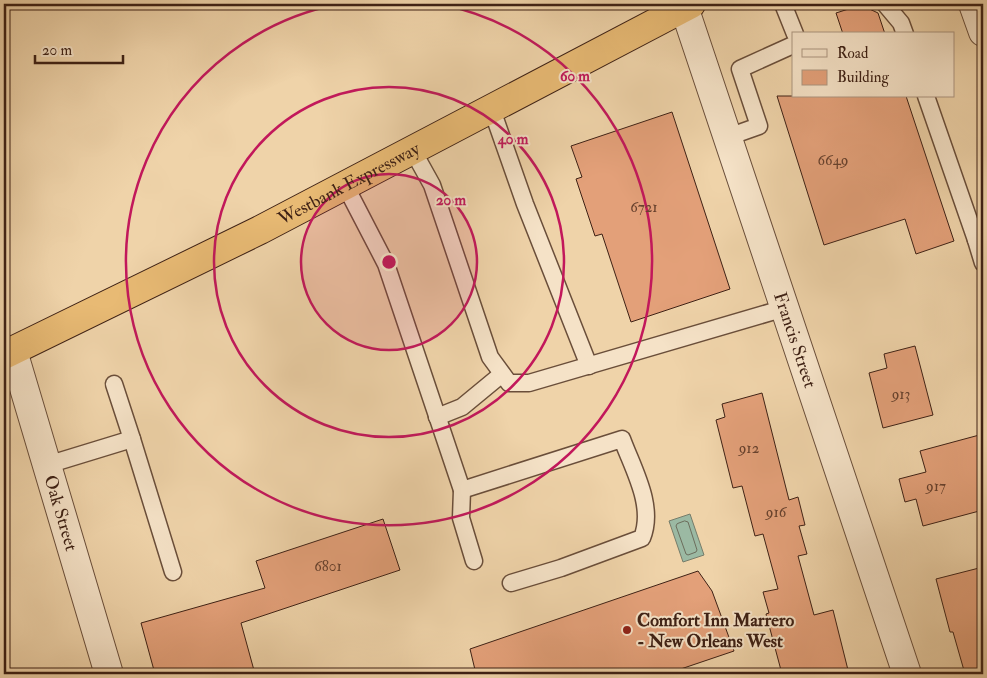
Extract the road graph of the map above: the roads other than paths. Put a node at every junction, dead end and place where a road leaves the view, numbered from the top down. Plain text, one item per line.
1 (784, 4) edge
2 (885, 4) edge
3 (973, 4) edge
4 (688, 6) edge
5 (794, 32) edge
6 (904, 32) edge
7 (983, 32) edge
8 (792, 45) edge
9 (927, 98) edge
10 (491, 107) junction
11 (728, 137) junction
12 (412, 149) junction
13 (345, 185) junction
14 (979, 238) edge
15 (983, 263) edge
16 (785, 308) junction
17 (8, 353) edge
18 (589, 366) junction
19 (502, 374) junction
20 (114, 384) dead end
21 (437, 417) junction
22 (132, 439) junction
23 (47, 466) junction
24 (462, 490) junction
25 (474, 561) dead end
26 (173, 572) dead end
27 (511, 583) dead end
28 (109, 674) edge
29 (907, 674) edge

1 - 5 lane
2 - 6 lane
3 - 7 street
4 - 10 highway, Westbank Expressway
4 - 11 street, Francis Street
8 - 11 lane
9 - 14 lane
10 - 12 highway, Westbank Expressway
10 - 18 lane
11 - 16 street, Francis Street
12 - 13 highway, Westbank Expressway
12 - 19 lane
13 - 17 highway, Westbank Expressway
13 - 21 lane
14 - 15 lane
16 - 18 lane
16 - 29 street, Francis Street
17 - 23 street, Oak Street
18 - 19 lane
19 - 21 lane
20 - 22 lane
21 - 24 lane
22 - 23 lane
22 - 26 lane
23 - 28 street, Oak Street
24 - 25 lane
24 - 27 lane

